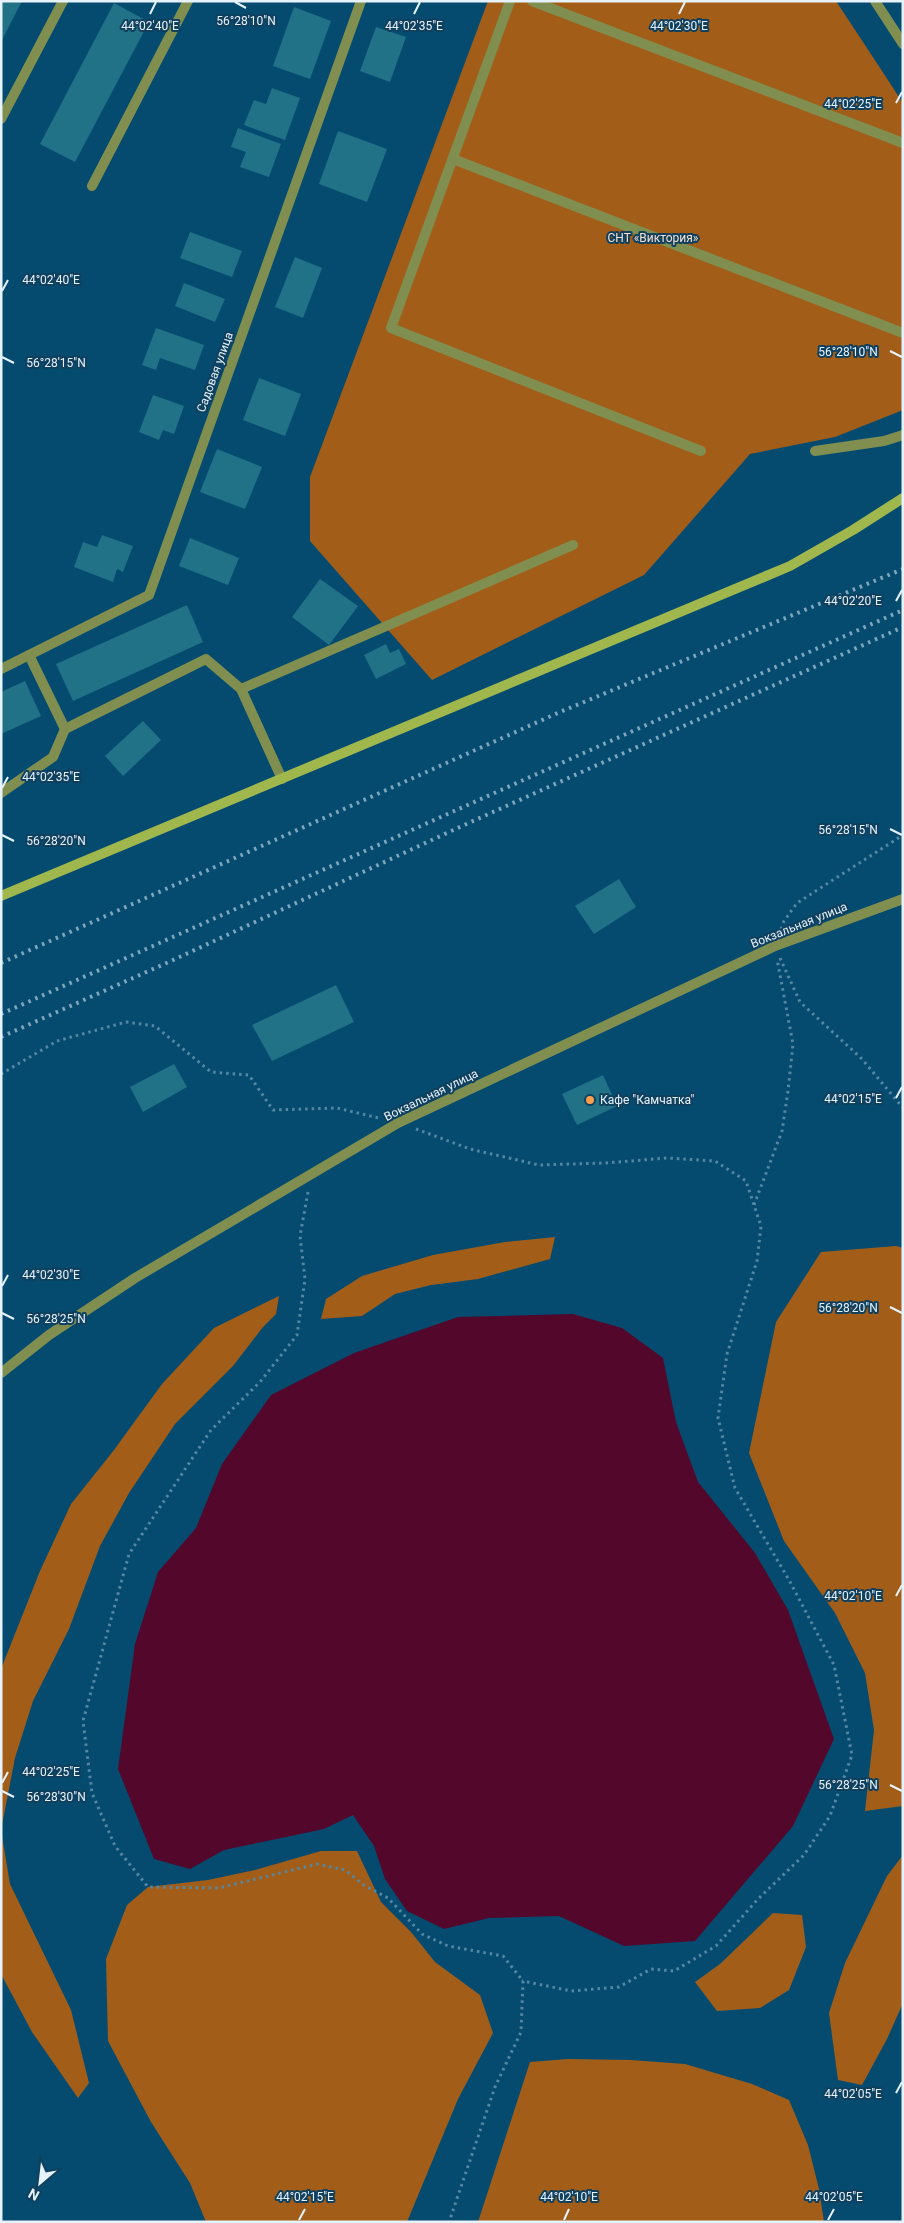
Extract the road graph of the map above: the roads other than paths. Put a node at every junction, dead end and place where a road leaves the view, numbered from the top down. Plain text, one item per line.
1 (63, 1) edge
2 (188, 1) edge
3 (361, 1) edge
4 (510, 1) edge
5 (532, 1) edge
6 (875, 1) edge
7 (903, 44) edge
8 (1, 119) edge
9 (903, 144) edge
10 (453, 159) junction
11 (92, 186) dead end
12 (903, 333) edge
13 (903, 435) edge
14 (701, 452) dead end
15 (814, 452) dead end
16 (903, 498) edge
17 (573, 545) dead end
18 (29, 655) junction
19 (1, 669) edge
20 (241, 689) junction
21 (65, 729) junction
22 (282, 779) junction
23 (1, 793) edge
24 (1, 896) edge
25 (903, 899) edge
26 (1, 1373) edge

1 - 8 street
2 - 11 street
3 - 18 street, Садовая улица
4 - 10 street
5 - 9 street
6 - 7 street
10 - 12 street
10 - 14 street
13 - 15 street
16 - 22 street
17 - 20 street
18 - 19 street, Садовая улица
18 - 21 street
20 - 21 street
20 - 22 street
21 - 23 street
22 - 24 street
25 - 26 street, Вокзальная улица

